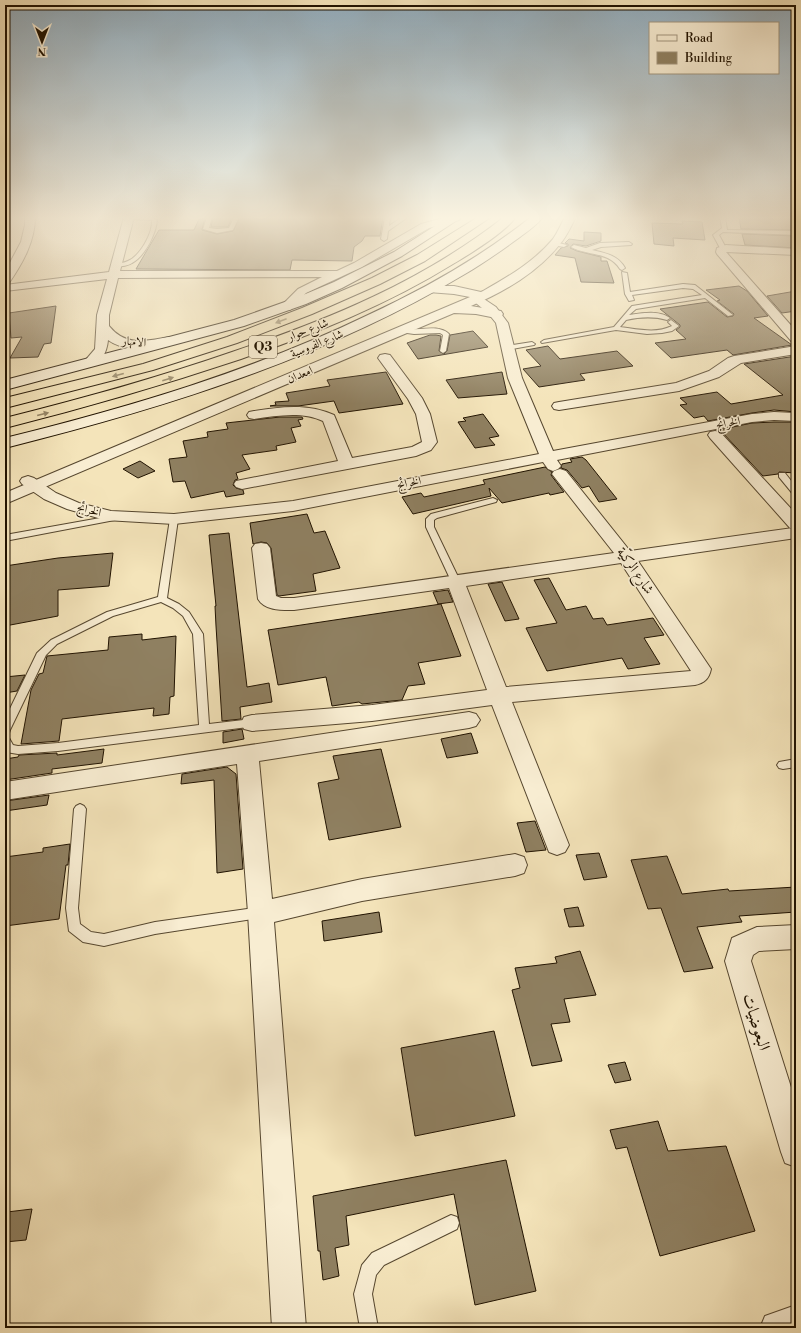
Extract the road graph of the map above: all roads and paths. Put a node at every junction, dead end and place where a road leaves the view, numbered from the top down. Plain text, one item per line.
1 (59, 279) edge
2 (113, 279) edge
3 (327, 279) edge
4 (349, 279) edge
5 (380, 279) edge
6 (418, 279) edge
7 (458, 279) edge
8 (503, 279) edge
9 (506, 279) edge
10 (625, 279) edge
11 (746, 279) edge
12 (450, 285) junction
13 (5, 288) edge
14 (628, 294) junction
15 (474, 296) junction
16 (707, 296) junction
17 (286, 307) junction
18 (634, 307) junction
19 (453, 310) junction
20 (383, 314) junction
21 (730, 315) dead end
22 (499, 318) junction
23 (624, 318) junction
24 (239, 323) junction
25 (102, 326) junction
26 (616, 328) junction
27 (791, 328) edge
28 (402, 332) junction
29 (796, 339) edge
30 (172, 340) junction
31 (544, 342) dead end
32 (532, 344) dead end
33 (367, 346) junction
34 (506, 348) junction
35 (796, 350) edge
36 (443, 351) dead end
37 (90, 363) junction
38 (5, 385) edge
39 (5, 390) edge
40 (5, 403) edge
41 (528, 411) junction
42 (254, 415) dead end
43 (796, 417) edge
44 (5, 423) edge
45 (715, 435) dead end
46 (5, 438) edge
47 (5, 443) edge
48 (347, 465) junction
49 (553, 465) junction
50 (782, 475) dead end
51 (31, 484) junction
52 (242, 484) dead end
53 (5, 490) edge
54 (796, 492) edge
55 (5, 499) edge
56 (493, 500) dead end
57 (122, 516) junction
58 (174, 519) junction
59 (796, 524) edge
60 (796, 533) edge
61 (5, 538) edge
62 (260, 548) dead end
63 (626, 557) junction
64 (456, 581) junction
65 (162, 599) junction
66 (500, 695) junction
67 (469, 720) dead end
68 (252, 722) joint
69 (204, 728) junction
70 (5, 730) edge
71 (5, 741) edge
72 (247, 754) junction
73 (796, 763) edge
74 (783, 765) dead end
75 (5, 791) edge
76 (80, 809) dead end
77 (557, 844) dead end
78 (516, 865) dead end
79 (261, 913) junction
80 (796, 937) edge
81 (796, 1152) edge
82 (451, 1223) dead end
83 (796, 1322) edge
84 (289, 1328) edge
85 (369, 1328) edge
86 (777, 1328) edge

1 - 13 street
2 - 25 street, الامهار
3 - 17 street
4 - 17 street
5 -> 40 highway, شارع حوار / Q3
44 -> 6 highway, شارع حوار / Q3
7 - 12 street, شارع الفروسية
8 - 15 street, امعدان
9 - 15 street, امعدان
10 - 14 lane
11 - 27 street
12 - 15 street
12 - 20 street, شارع الفروسية
14 - 16 lane
14 - 18 lane
15 - 19 street, امعدان
15 - 22 street
15 - 51 street, امعدان
16 - 18 lane
16 - 21 lane
17 - 24 street
18 - 23 lane
19 - 22 street
19 - 28 street, امعدان
20 - 46 highway
20 - 47 street, شارع الفروسية
22 - 34 street, شارع الركيّة
23 - 26 lane
23 - 26 lane
24 - 30 street
24 - 39 highway
25 - 30 street, الامهار
25 - 37 street, الامهار
26 - 31 lane
27 - 29 street
28 - 33 street, امعدان
28 - 36 lane
30 - 37 street
32 - 34 lane
33 - 48 street
33 - 51 street, امعدان
34 - 41 street, شارع الركيّة
35 - 41 street
37 - 38 street
41 - 49 street, شارع الركيّة
42 - 48 street
43 - 49 street, الخرائج
45 - 59 street
48 - 52 street
49 - 58 street, الخرائج
49 - 63 street, شارع الركيّة
50 - 54 lane
51 - 53 street, امعدان
51 - 55 street, امعدان
51 - 57 street, الخرائج
56 - 64 lane
57 - 58 street, الخرائج
57 - 61 lane
58 - 65 lane
60 - 63 street
62 - 64 street
63 - 64 street
63 - 66 street, شارع الركيّة
64 - 66 street
65 - 69 lane
65 - 70 lane
66 - 68 street
66 - 77 street
67 - 72 street
68 - 69 lane
69 - 71 lane
72 - 75 street
72 - 79 street
73 - 74 lane
76 - 79 lane
78 - 79 street
79 - 84 street
80 - 81 street, البعوضيات
82 - 85 lane
83 - 86 street

